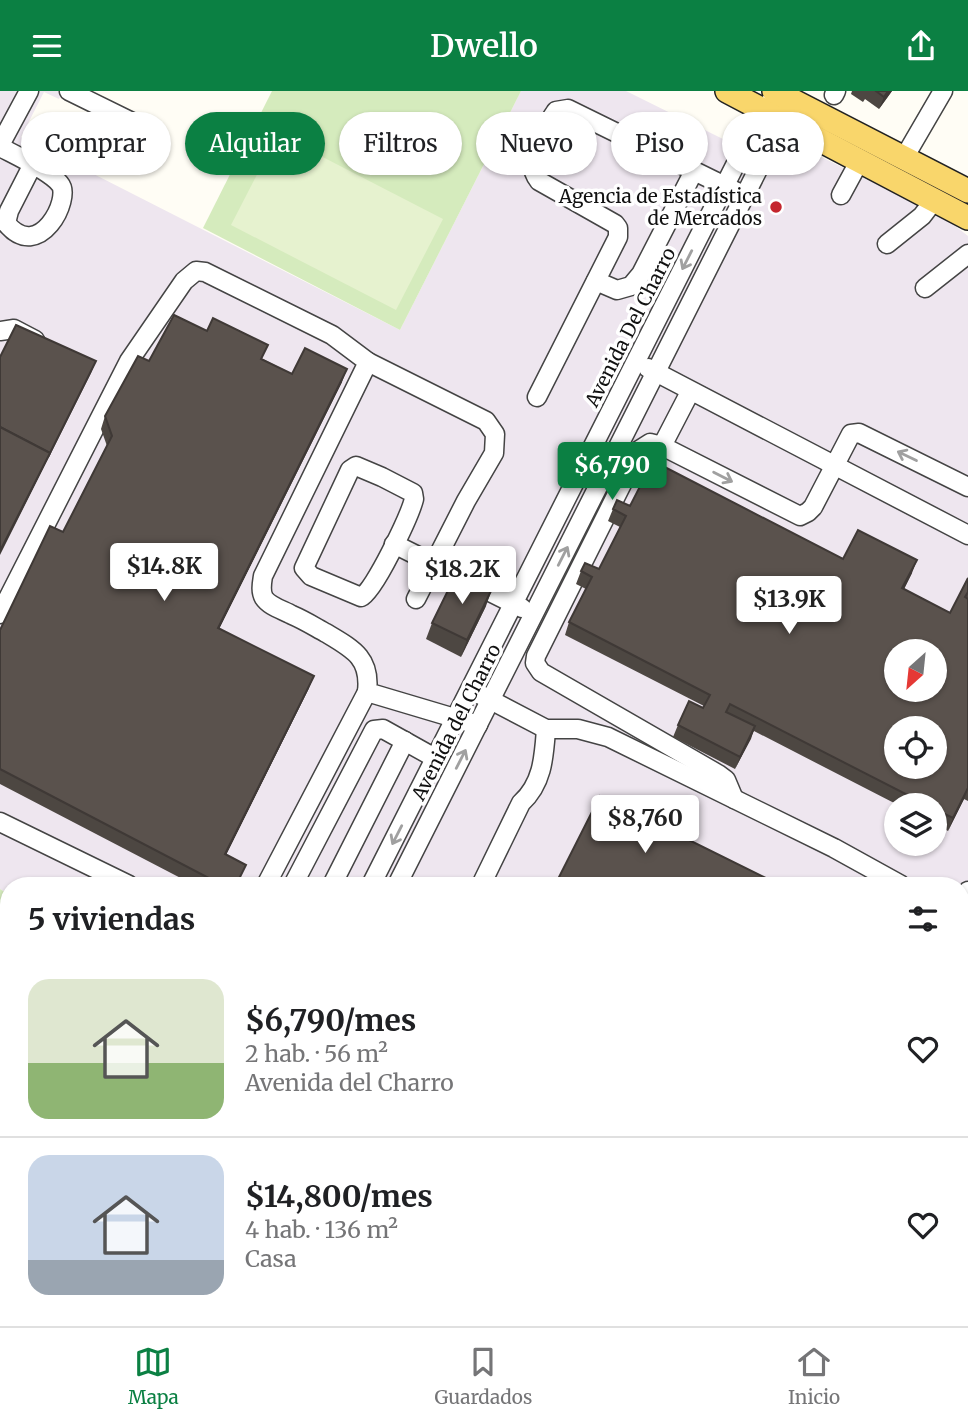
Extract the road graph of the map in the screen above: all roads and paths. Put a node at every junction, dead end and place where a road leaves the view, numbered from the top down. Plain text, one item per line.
1 (29, 91) edge
2 (69, 91) edge
3 (727, 91) edge
4 (943, 91) edge
5 (781, 99) edge
6 (112, 112) edge
7 (611, 130) edge
8 (2, 138) edge
9 (865, 150) junction
10 (21, 155) edge
11 (904, 158) junction
12 (692, 175) edge
13 (702, 175) edge
14 (725, 186) junction
15 (968, 191) edge
16 (841, 194) dead end
17 (745, 196) junction
18 (935, 199) junction
19 (968, 218) edge
20 (887, 244) dead end
21 (968, 254) edge
22 (596, 281) junction
23 (925, 288) dead end
24 (0, 331) edge
25 (44, 345) edge
26 (368, 362) junction
27 (635, 362) junction
28 (656, 372) junction
29 (690, 391) junction
30 (537, 397) dead end
31 (662, 446) junction
32 (834, 466) junction
33 (968, 487) edge
34 (968, 535) edge
35 (394, 544) junction
36 (434, 564) junction
37 (416, 599) dead end
38 (514, 603) junction
39 (0, 614) edge
40 (534, 614) junction
41 (470, 689) junction
42 (367, 692) junction
43 (491, 700) junction
44 (455, 718) junction
45 (478, 725) junction
46 (546, 729) junction
47 (405, 741) junction
48 (435, 758) junction
49 (734, 799) junction
50 (0, 822) edge
51 (113, 877) edge
52 (270, 877) edge
53 (297, 877) edge
54 (336, 877) edge
55 (375, 877) edge
56 (401, 877) edge
57 (485, 877) edge
58 (887, 877) edge

1 - 8 street
2 - 6 street
3 - 5 main road
4 - 11 street
5 - 9 main road
5 - 14 street, Avenida Del Charro
5 - 17 street, Avenida del Charro
7 - 22 street
8 - 10 street
9 - 11 main road
9 - 16 street
9 - 18 main road
11 - 15 main road
12 - 22 street
13 - 14 street
14 - 17 street
14 -> 27 street, Avenida Del Charro
17 - 28 street, Avenida del Charro
18 - 19 main road
18 - 20 street
21 - 23 street
22 - 30 street
24 - 25 street
26 - 36 street
26 - 39 street
26 - 42 street
27 - 28 street
27 - 38 street, Avenida Del Charro
28 - 29 street
40 -> 28 street, Avenida del Charro
29 - 31 street
29 - 32 street
31 -> 32 street
31 - 49 street
33 -> 32 street
32 - 34 street
35 - 35 street
35 - 36 street
36 - 37 street
36 - 38 street
38 - 40 street
38 - 41 street, Avenida Del Charro
40 - 43 street, Avenida del Charro
41 - 43 street
41 - 44 street, Avenida Del Charro
42 - 44 street
42 - 52 street
43 - 45 street, Avenida del Charro
43 - 46 street
44 - 45 street
44 - 48 street, Avenida Del Charro
56 -> 45 street, Avenida del Charro
46 - 49 street
46 - 57 street
47 - 48 street
47 - 53 street
47 - 54 street
48 -> 55 street, Avenida Del Charro
49 - 58 street
50 - 51 street

